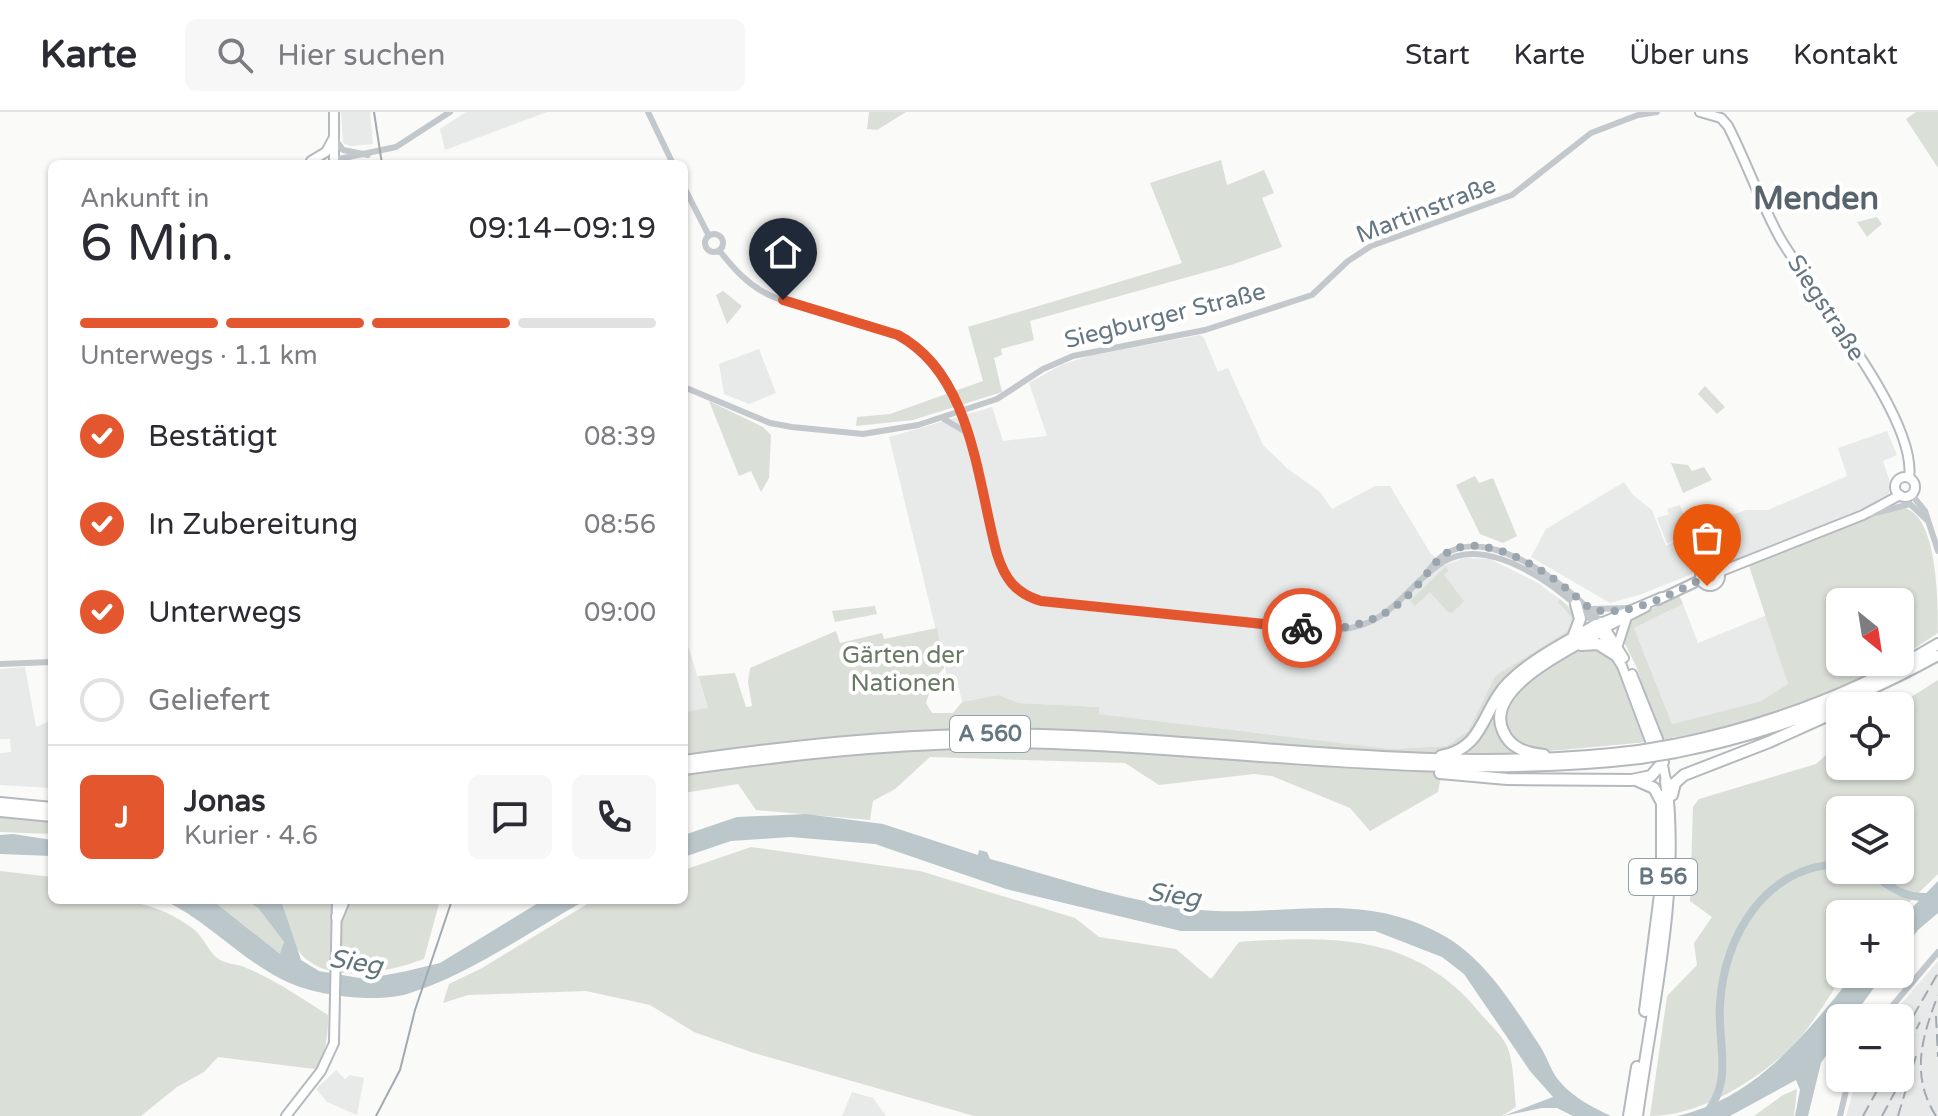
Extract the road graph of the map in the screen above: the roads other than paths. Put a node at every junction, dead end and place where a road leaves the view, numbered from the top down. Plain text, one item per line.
1 (334, 112) edge
2 (450, 112) edge
3 (648, 112) edge
4 (1657, 112) edge
5 (1700, 112) edge
6 (334, 137) junction
7 (368, 155) junction
8 (313, 160) edge
9 (334, 160) edge
10 (344, 160) edge
11 (671, 160) edge
12 (688, 195) edge
13 (709, 236) junction
14 (719, 250) junction
15 (1333, 276) joint
16 (688, 389) edge
17 (961, 412) junction
18 (942, 418) junction
19 (967, 434) junction
20 (1909, 478) junction
21 (1911, 494) junction
22 (1900, 495) junction
23 (1863, 515) junction
24 (1927, 520) junction
25 (1938, 551) edge
26 (1719, 572) junction
27 (1425, 577) junction
28 (1700, 580) junction
29 (1576, 604) junction
30 (1591, 609) junction
31 (1629, 612) junction
32 (1601, 626) junction
33 (1938, 644) edge
34 (1575, 646) junction
35 (1558, 648) junction
36 (1617, 651) junction
37 (1937, 655) edge
38 (48, 662) edge
39 (0, 664) edge
40 (1873, 692) edge
41 (1826, 716) edge
42 (1675, 749) junction
43 (1640, 754) junction
44 (1571, 758) junction
45 (1408, 759) junction
46 (688, 760) edge
47 (1378, 766) junction
48 (688, 769) edge
49 (1661, 771) junction
50 (1690, 771) junction
51 (1632, 780) junction
52 (0, 803) edge
53 (1666, 807) junction
54 (48, 808) edge
55 (0, 811) edge
56 (48, 816) edge
57 (336, 907) edge
58 (1938, 952) edge
59 (1653, 976) junction
60 (1894, 1004) edge
61 (1846, 1092) edge
62 (286, 1116) edge
63 (1629, 1116) edge
64 (1637, 1116) edge
65 (1840, 1116) edge

1 - 6 main road
2 - 7 street
3 - 11 street
4 - 15 street, Martinstraße
5 - 20 main road, Siegstraße
6 - 7 street
6 - 8 main road
6 - 9 main road
7 - 10 street
12 - 13 street
13 - 14 street
13 - 14 street
14 - 17 street
15 - 17 street, Siegburger Straße
16 - 18 street, Siegburger Straße
17 - 18 street, Siegburger Straße
17 - 19 street
18 - 19 street
19 - 27 street
20 - 21 main road, Siegstraße
20 - 22 main road
21 - 22 main road
21 - 24 street
22 - 23 main road
23 - 24 street
23 - 26 main road
24 - 25 street
26 - 28 main road
26 - 28 main road
27 - 29 street
27 - 30 street
28 - 31 main road
29 - 32 street
29 - 35 highway
30 - 31 street
30 - 32 street
31 - 32 main road
31 - 36 main road
32 - 34 highway
32 - 35 highway
32 - 36 main road, B 56
33 - 42 highway, A 560
34 - 36 highway
34 - 44 highway
35 - 45 highway
36 - 49 main road, B 56
37 - 40 highway
37 - 42 highway, A 560
38 - 39 street
41 - 50 highway
42 - 43 highway, A 560, bridge
43 - 44 highway, A 560
43 - 47 highway, A 560
44 - 45 highway, A 560
45 - 46 highway, A 560
47 - 48 highway, A 560
47 - 51 highway
49 - 50 highway
49 - 51 highway
49 - 53 highway, B 56
50 - 53 highway
51 - 53 highway
52 - 54 highway
53 - 59 highway, B 56
55 - 56 highway
57 - 62 main road
58 - 60 street
59 - 63 highway, B 56
59 - 64 highway, B 56
61 - 65 street

